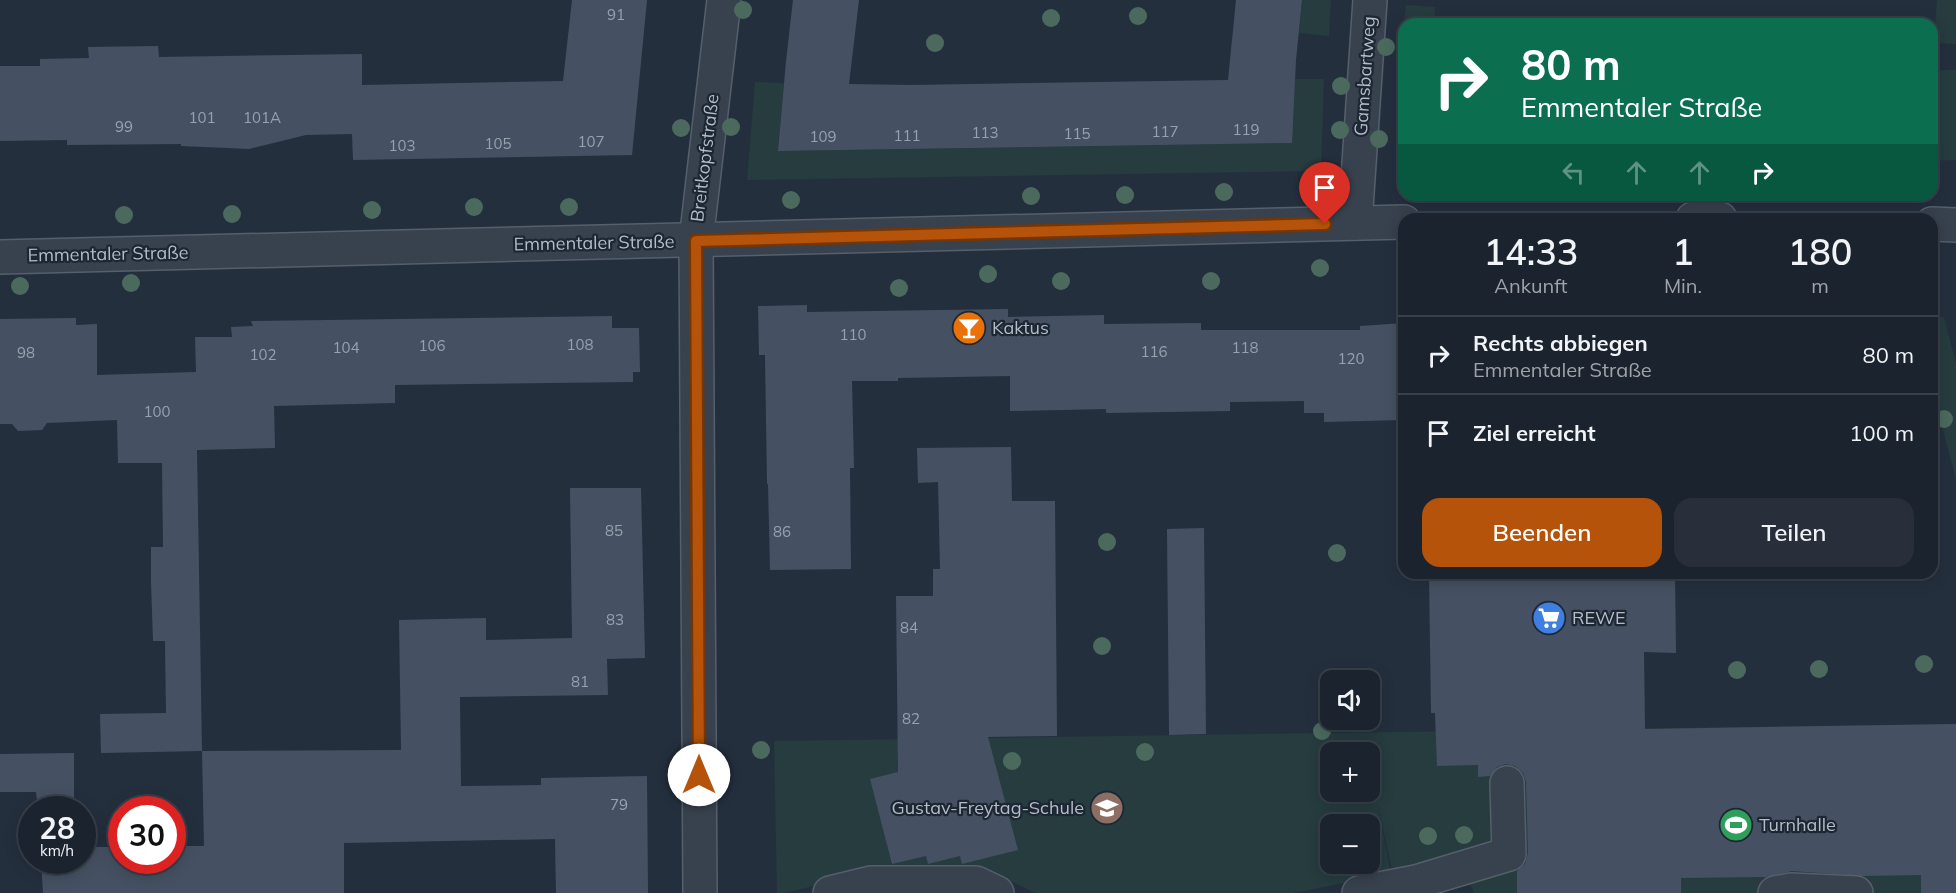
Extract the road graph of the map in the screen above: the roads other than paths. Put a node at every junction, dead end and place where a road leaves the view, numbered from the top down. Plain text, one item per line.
1 (724, 0) edge
2 (1370, 0) edge
3 (1398, 222) edge
4 (1355, 223) junction
5 (1938, 224) edge
6 (1956, 225) edge
7 (696, 241) junction
8 (0, 257) edge
9 (1507, 783) dead end
10 (700, 893) edge
11 (830, 893) edge
12 (997, 893) edge
13 (1359, 893) edge
14 (1775, 893) edge
15 (1856, 893) edge

1 - 7 street, Breitkopfstraße
2 - 4 street, Gamsbartweg
3 - 4 street, Emmentaler Straße
4 - 7 street, Emmentaler Straße
5 - 6 street
7 - 8 street, Emmentaler Straße
7 - 10 street, Breitkopfstraße
9 - 13 street
11 - 12 street
14 - 15 street

